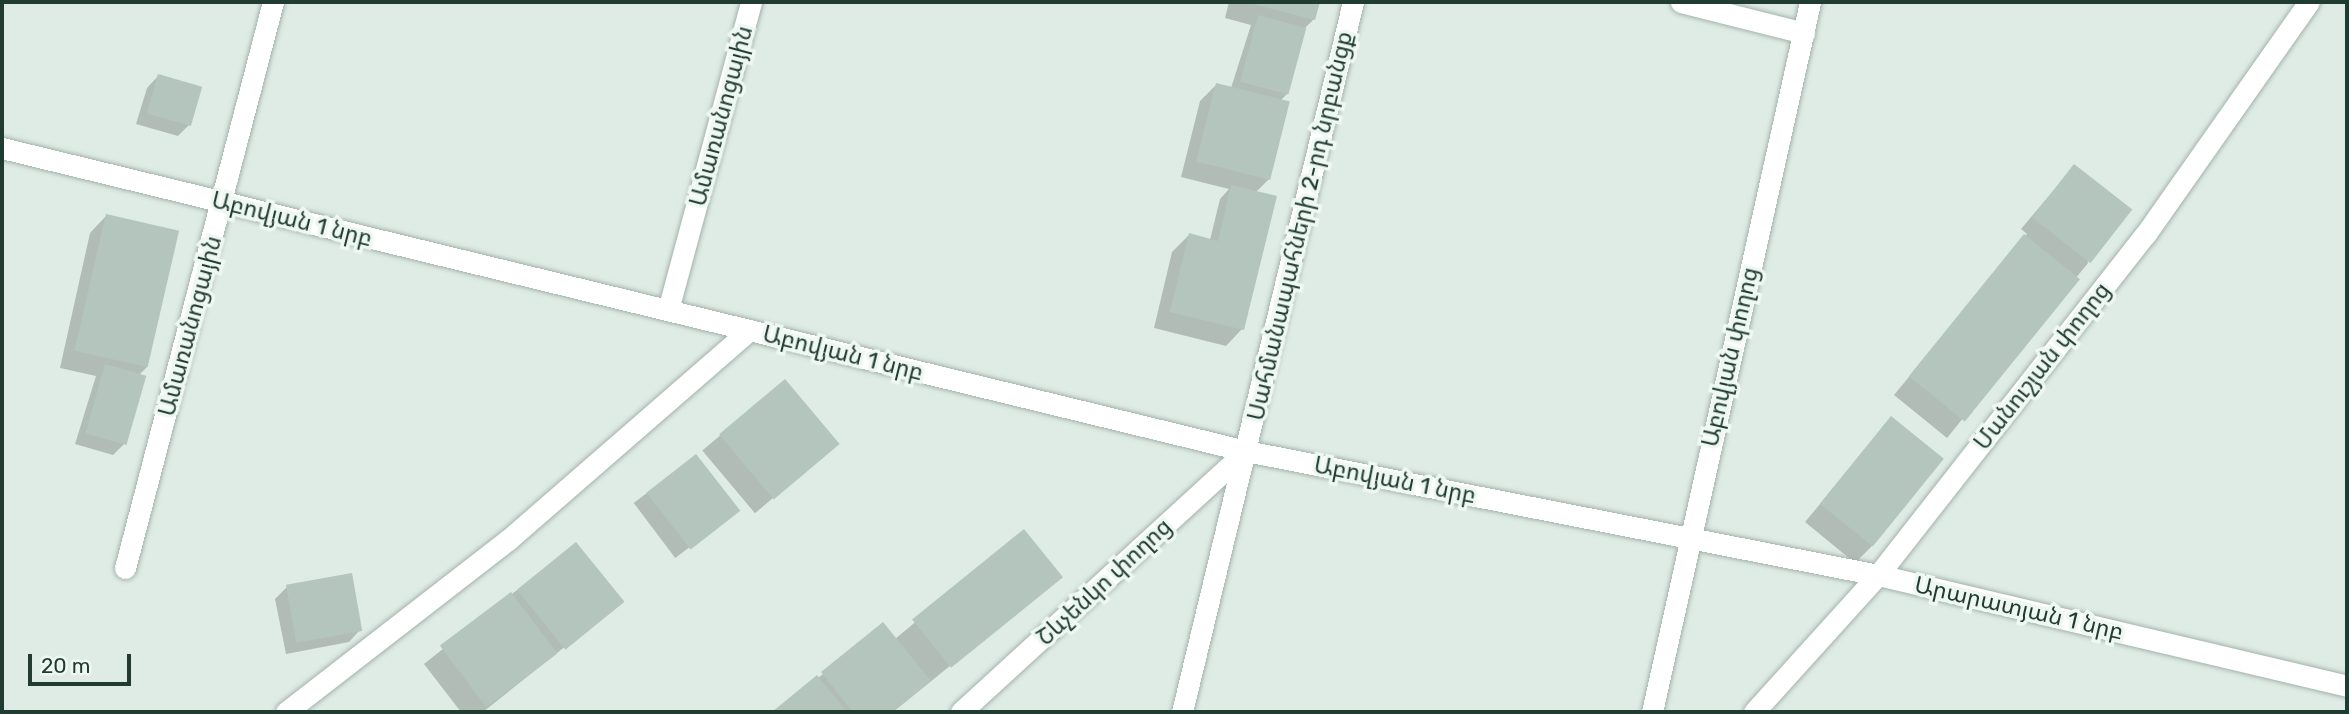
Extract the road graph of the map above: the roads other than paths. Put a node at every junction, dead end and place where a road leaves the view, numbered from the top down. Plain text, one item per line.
1 (273, 2) edge
2 (751, 2) edge
3 (1353, 2) edge
4 (1681, 2) edge
5 (1810, 2) edge
6 (2309, 2) edge
7 (1804, 33) junction
8 (2, 148) edge
9 (223, 202) junction
10 (668, 310) junction
11 (750, 331) junction
12 (1246, 451) junction
13 (1688, 538) junction
14 (125, 568) dead end
15 (1878, 575) junction
16 (2345, 682) edge
17 (286, 712) edge
18 (961, 712) edge
19 (1182, 712) edge
20 (1652, 712) edge
21 (1754, 712) edge

1 - 9 street, Ամառանոցային
2 - 10 street, Ամառանոցային
3 - 12 street, Սահմանապահների 2-րդ նրբանցք
4 - 7 street
5 - 7 street, Աբովյան փողոց
6 - 15 street, Մանուշյան փողոց
7 - 13 street, Աբովյան փողոց
8 - 9 street, Աբովյան 1 նրբ
9 - 10 street, Աբովյան 1 նրբ
9 - 14 street, Ամառանոցային
10 - 11 street, Աբովյան 1 նրբ
11 - 12 street, Աբովյան 1 նրբ
11 - 17 street
12 - 13 street, Աբովյան 1 նրբ
12 - 18 street, Շևչենկո փողոց
12 - 19 street, Սահմանապահների 2-րդ նրբանցք
13 - 15 street, Արարատյան 1 նրբ
13 - 20 street, Աբովյան փողոց
15 - 16 street, Արարատյան 1 նրբ
15 - 21 street, Մանուշյան փողոց

